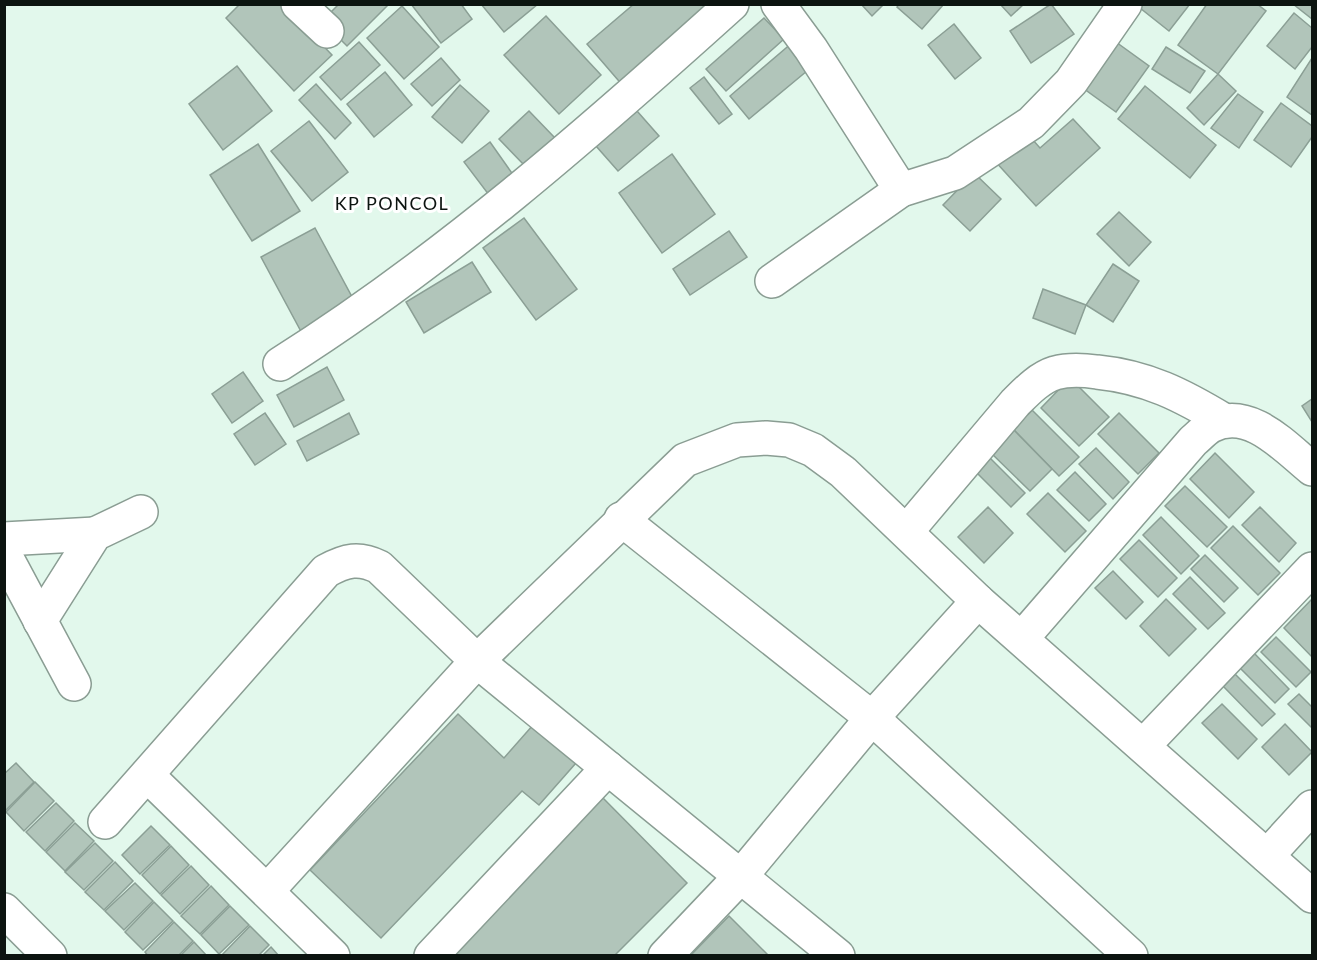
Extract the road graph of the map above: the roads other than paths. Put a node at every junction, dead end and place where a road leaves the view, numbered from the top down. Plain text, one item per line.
1 (298, 4) edge
2 (732, 4) edge
3 (778, 4) edge
4 (1125, 4) edge
5 (327, 31) dead end
6 (901, 190) junction
7 (772, 281) dead end
8 (280, 364) dead end
9 (1226, 421) junction
10 (1312, 469) edge
11 (141, 512) dead end
12 (621, 519) junction
13 (907, 531) junction
14 (95, 534) junction
15 (4, 539) edge
16 (4, 553) edge
17 (1312, 569) edge
18 (978, 601) junction
19 (40, 621) junction
20 (1023, 638) junction
21 (477, 661) junction
22 (74, 684) dead end
23 (872, 718) junction
24 (1143, 746) junction
25 (608, 768) junction
26 (147, 774) junction
27 (1312, 807) edge
28 (105, 822) dead end
29 (1268, 856) junction
30 (741, 876) junction
31 (267, 891) junction
32 (1312, 896) edge
33 (4, 910) edge
34 (50, 956) edge
35 (333, 956) edge
36 (431, 956) edge
37 (665, 956) edge
38 (838, 956) edge
39 (1131, 956) edge

1 - 5 street
2 - 8 street
3 - 6 street
4 - 6 street
6 - 7 street
9 - 10 street
9 - 13 street
9 - 20 street
11 - 14 street
12 - 13 street
12 - 21 street
12 - 23 street
13 - 18 street
14 - 15 street
14 - 19 street
16 - 19 street
17 - 24 street
18 - 20 street
18 - 23 street
19 - 22 street
20 - 24 street
21 - 25 street
21 - 26 street
21 - 31 street
23 - 30 street
23 - 39 street
24 - 29 street
25 - 30 street
25 - 36 street
26 - 28 street
26 - 31 street
27 - 29 street
29 - 32 street
30 - 37 street
30 - 38 street
31 - 35 street
33 - 34 street

